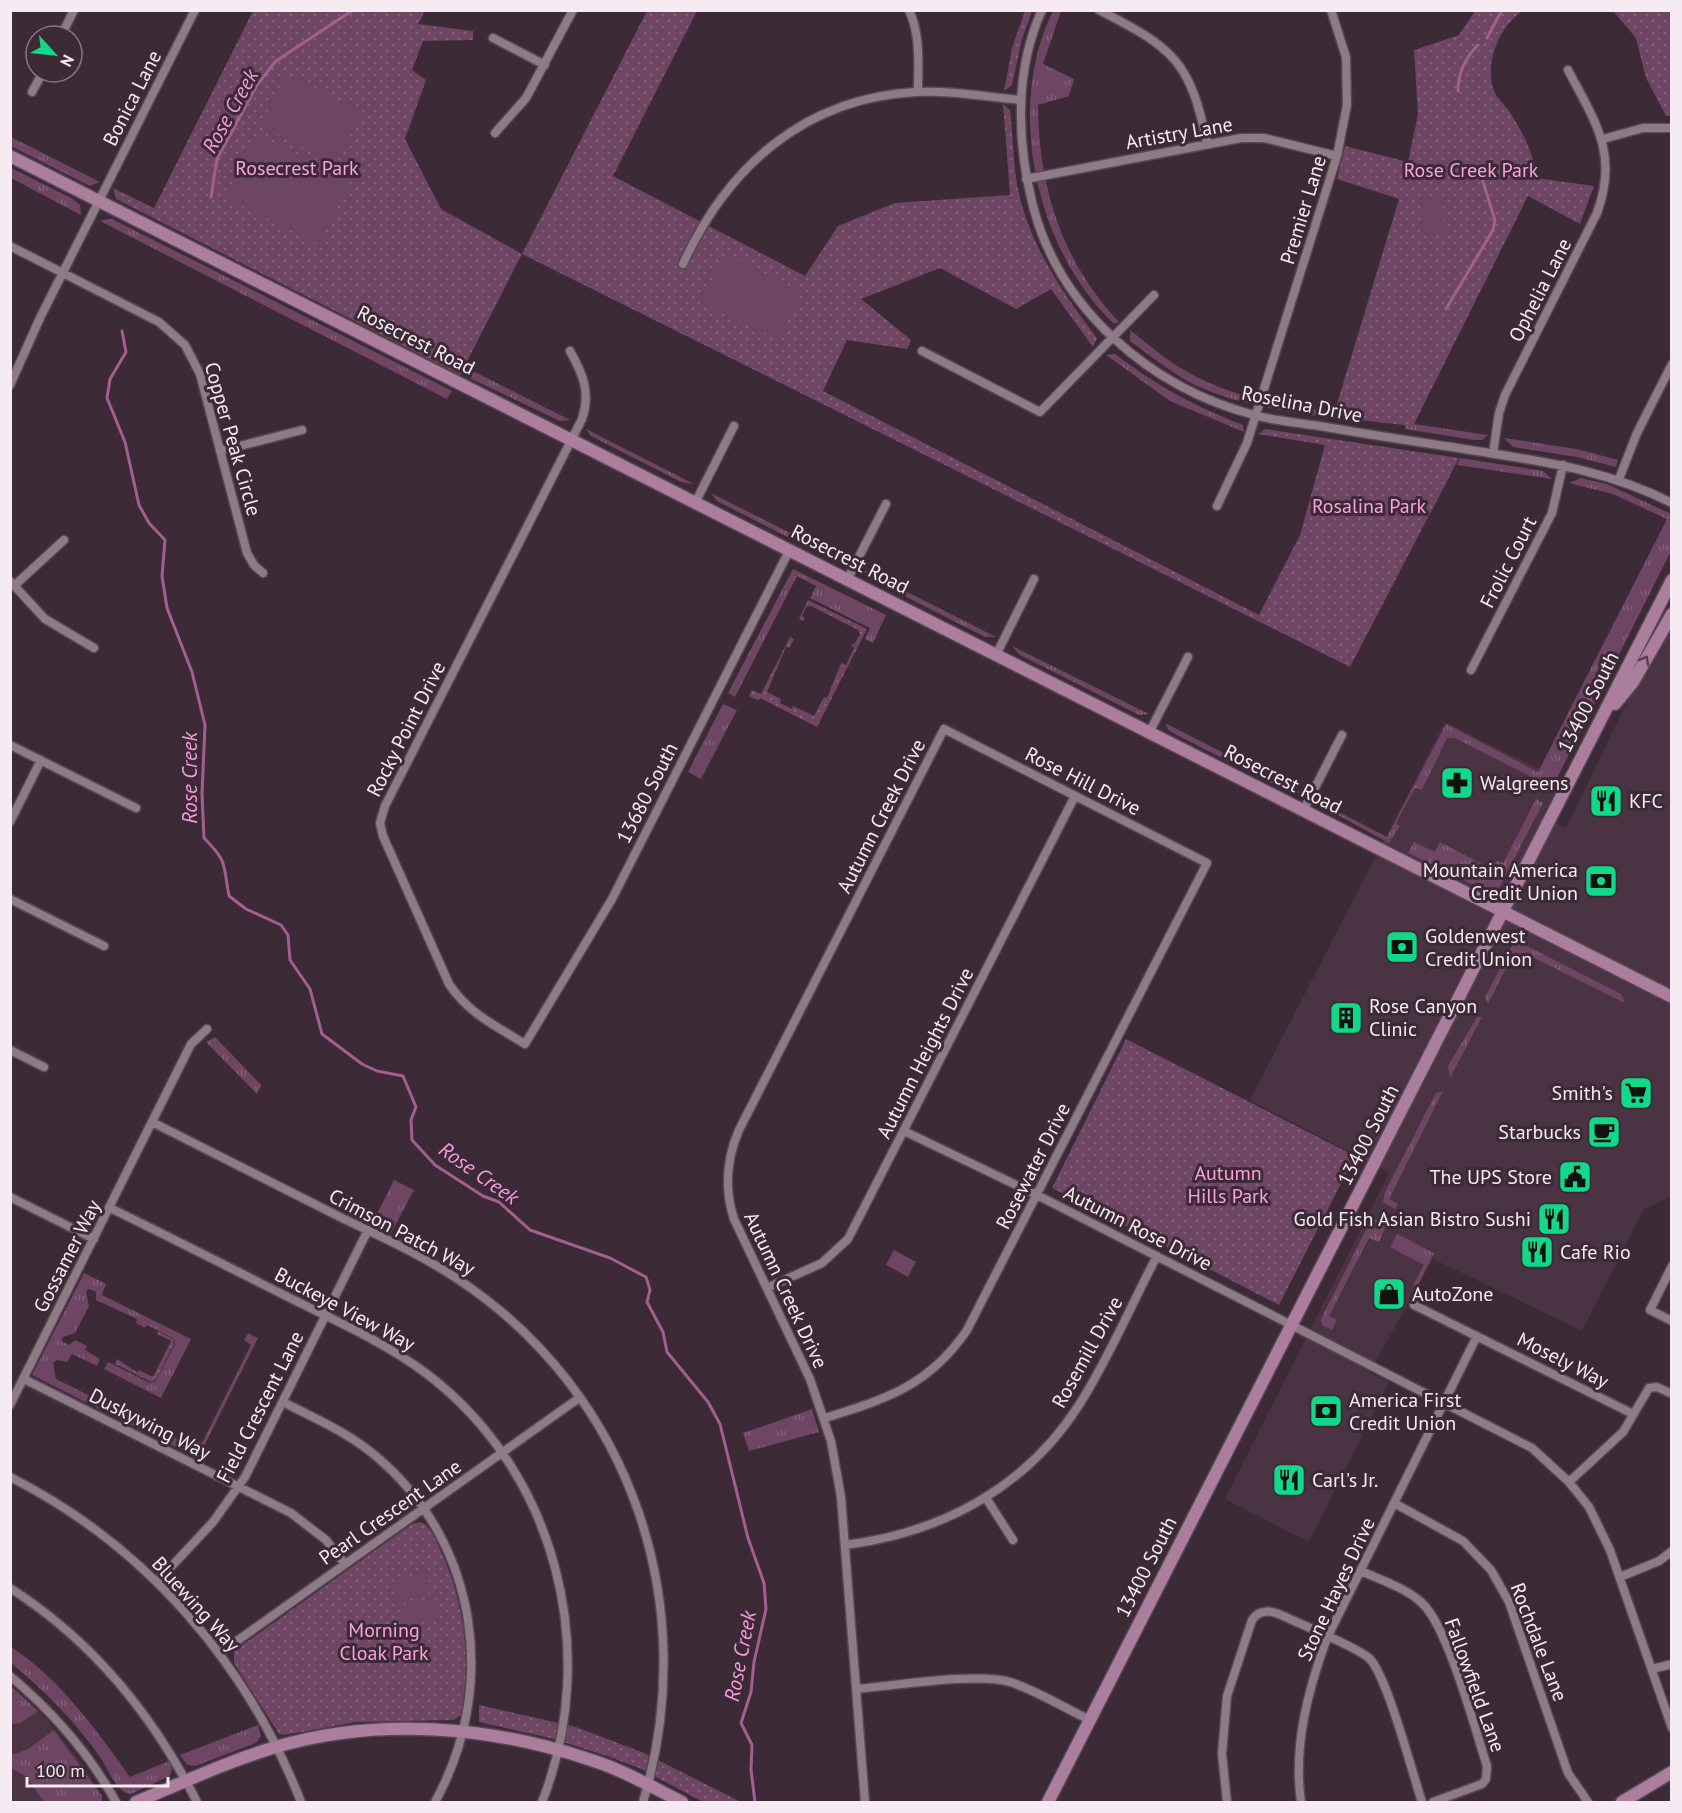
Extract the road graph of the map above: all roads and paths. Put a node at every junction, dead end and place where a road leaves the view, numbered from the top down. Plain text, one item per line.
1 (74, 10) edge
2 (195, 10) edge
3 (573, 10) edge
4 (909, 10) edge
5 (1042, 10) edge
6 (1099, 10) edge
7 (1331, 10) edge
8 (67, 24) edge
9 (493, 38) dead end
10 (545, 65) junction
11 (1568, 70) dead end
12 (36, 84) edge
13 (918, 91) junction
14 (32, 92) dead end
15 (1021, 100) junction
16 (1671, 128) edge
17 (495, 133) dead end
18 (1603, 140) junction
19 (1207, 143) junction
20 (10, 156) edge
21 (1337, 156) junction
22 (1026, 179) junction
23 (99, 201) junction
24 (10, 246) edge
25 (683, 264) dead end
26 (63, 272) junction
27 (1154, 295) dead end
28 (1112, 339) junction
29 (570, 351) dead end
30 (922, 351) dead end
31 (1671, 364) edge
32 (10, 385) edge
33 (1256, 416) junction
34 (734, 426) dead end
35 (302, 430) dead end
36 (572, 441) junction
37 (220, 451) junction
38 (1493, 453) junction
39 (1563, 465) junction
40 (1619, 479) junction
41 (1671, 502) edge
42 (695, 503) junction
43 (886, 504) dead end
44 (1217, 506) dead end
45 (64, 540) dead end
46 (789, 551) junction
47 (263, 573) dead end
48 (1034, 579) dead end
49 (847, 580) junction
50 (1671, 580) edge
51 (13, 583) edge
52 (1671, 614) edge
53 (94, 648) dead end
54 (996, 655) junction
55 (1188, 657) dead end
56 (1471, 670) dead end
57 (1599, 724) junction
58 (944, 729) joint
59 (1149, 733) junction
60 (1342, 735) dead end
61 (10, 745) edge
62 (41, 760) junction
63 (1075, 796) junction
64 (136, 808) dead end
65 (1304, 811) junction
66 (10, 822) edge
67 (1207, 863) joint
68 (10, 899) edge
69 (1503, 912) junction
70 (104, 946) dead end
71 (1671, 997) edge
72 (207, 1029) dead end
73 (525, 1044) joint
74 (10, 1050) edge
75 (44, 1066) dead end
76 (152, 1122) junction
77 (904, 1131) junction
78 (1037, 1195) junction
79 (10, 1197) edge
80 (110, 1208) junction
81 (368, 1230) junction
82 (94, 1239) junction
83 (1157, 1256) junction
84 (1671, 1266) edge
85 (767, 1288) junction
86 (1414, 1305) dead end
87 (326, 1316) junction
88 (1671, 1321) edge
89 (1292, 1324) junction
90 (1477, 1336) junction
91 (24, 1379) junction
92 (1671, 1394) edge
93 (579, 1398) junction
94 (1444, 1401) junction
95 (283, 1402) junction
96 (10, 1405) edge
97 (1633, 1414) junction
98 (825, 1418) junction
99 (502, 1453) junction
100 (10, 1478) edge
101 (1569, 1482) junction
102 (239, 1487) junction
103 (986, 1498) junction
104 (1394, 1503) junction
105 (424, 1508) junction
106 (1013, 1540) dead end
107 (845, 1545) junction
108 (1671, 1551) edge
109 (345, 1564) junction
110 (1361, 1571) junction
111 (1620, 1577) junction
112 (157, 1582) junction
113 (10, 1587) edge
114 (1328, 1638) junction
115 (220, 1653) junction
116 (1671, 1664) edge
117 (1652, 1669) junction
118 (10, 1676) edge
119 (856, 1689) junction
120 (1090, 1720) junction
121 (1671, 1728) edge
122 (464, 1732) junction
123 (277, 1747) junction
124 (558, 1750) junction
125 (1671, 1772) edge
126 (186, 1781) junction
127 (648, 1785) junction
128 (116, 1803) edge
129 (136, 1803) edge
130 (197, 1803) edge
131 (301, 1803) edge
132 (435, 1803) edge
133 (542, 1803) edge
134 (643, 1803) edge
135 (682, 1803) edge
136 (865, 1803) edge
137 (1048, 1803) edge
138 (1227, 1803) edge
139 (1301, 1803) edge
140 (1422, 1803) edge
141 (1433, 1803) edge
142 (1588, 1803) edge
143 (1622, 1803) edge

1 - 8 street
2 - 23 street, Bonica Lane
3 - 10 street
4 - 13 street
5 - 15 street, Roselina Drive
6 - 19 street
7 - 21 street, Premier Lane
9 - 10 street
10 - 17 street
11 - 18 street, Ophelia Lane
12 - 14 street
13 - 15 street
13 - 25 street
15 - 22 street, Roselina Drive
16 - 18 street
18 - 38 street, Ophelia Lane
19 - 21 street, Artistry Lane
19 - 22 street, Artistry Lane
20 - 23 main road, Rosecrest Road
21 - 33 street, Premier Lane
22 - 28 street, Roselina Drive
23 - 26 street, Bonica Lane
23 - 36 main road, Rosecrest Road
24 - 26 street, Copper Peak Circle
26 - 32 street, Bonica Lane
26 - 37 street, Copper Peak Circle
27 - 28 street
28 - 30 street
28 - 33 street, Roselina Drive
29 - 36 street, Rocky Point Drive
31 - 40 street
33 - 38 street, Roselina Drive
33 - 44 street, Premier Lane
34 - 42 street
35 - 37 street
36 - 42 main road, Rosecrest Road
36 - 73 street, Rocky Point Drive
37 - 47 street, Copper Peak Circle
38 - 39 street, Roselina Drive
39 - 40 street, Roselina Drive
39 - 56 street, Frolic Court
40 - 41 street, Roselina Drive
42 - 46 main road, Rosecrest Road
43 - 49 street
45 - 51 street
46 - 49 main road, Rosecrest Road
46 - 73 street, 13680 South
48 - 54 street
49 - 54 main road, Rosecrest Road
50 - 57 main road, 13400 South
51 - 53 street
57 -> 52 main road
54 - 59 main road, Rosecrest Road
55 - 59 street
57 - 69 main road, 13400 South
58 - 63 street, Rose Hill Drive
58 - 85 street, Autumn Creek Drive
59 - 65 main road, Rosecrest Road
60 - 65 street
61 - 62 street
62 - 64 street
62 - 66 street
63 - 67 street, Rose Hill Drive
63 - 77 street, Autumn Heights Drive
65 - 69 main road, Rosecrest Road
67 - 78 street, Rosewater Drive
68 - 70 street
69 - 71 main road, Rosecrest Road
69 - 89 main road, 13400 South
72 - 76 street, Gossamer Way
74 - 75 street
76 - 80 street, Gossamer Way
76 - 81 street, Crimson Patch Way
77 - 78 street, Autumn Rose Drive
77 - 85 street, Autumn Heights Drive
78 - 83 street, Autumn Rose Drive
78 - 98 street, Rosewater Drive
79 - 82 street
80 - 82 street, Gossamer Way
80 - 87 street, Buckeye View Way
81 - 87 street, Field Crescent Lane
81 - 93 street, Crimson Patch Way
82 - 91 street, Gossamer Way
83 - 89 street, Autumn Rose Drive
83 - 103 street, Rosemill Drive
84 - 88 street
85 - 98 street, Autumn Creek Drive
86 - 90 street, Mosely Way
87 - 95 street, Field Crescent Lane
87 - 99 street, Buckeye View Way
89 - 94 street, Autumn Rose Drive
89 - 120 main road, 13400 South
90 - 94 street, Stone Hayes Drive
90 - 97 street, Mosely Way
91 - 96 street, Gossamer Way
91 - 102 street, Duskywing Way
92 - 97 street
93 - 99 street, Pearl Crescent Lane
93 - 127 street, Crimson Patch Way
94 - 101 street, Autumn Rose Drive
94 - 104 street, Stone Hayes Drive
95 - 102 street, Field Crescent Lane
95 - 105 street
97 - 101 street
98 - 107 street, Autumn Creek Drive
99 - 105 street, Pearl Crescent Lane
99 - 124 street, Buckeye View Way
100 - 112 street, Bluewing Way
101 - 111 street, Autumn Rose Drive
102 - 109 street, Duskywing Way
102 - 112 street, Field Crescent Lane
103 - 106 street
103 - 107 street, Rosemill Drive
104 - 110 street, Stone Hayes Drive
104 - 142 street, Rochdale Lane
105 - 109 street, Pearl Crescent Lane
105 - 122 street
107 - 119 street, Autumn Creek Drive
108 - 111 street
109 - 115 street, Pearl Crescent Lane
110 - 114 street, Stone Hayes Drive
110 - 141 street, Fallowfield Lane
111 - 117 street, Autumn Rose Drive
112 - 115 street, Bluewing Way
113 - 126 street
114 - 138 street
114 - 139 street, Stone Hayes Drive
114 - 140 street
115 - 123 street, Bluewing Way
116 - 117 street
117 - 121 street, Autumn Rose Drive
118 - 128 street
119 - 120 street
119 - 136 street, Autumn Creek Drive
120 - 137 main road, 13400 South
122 - 123 main road
122 - 124 main road
122 - 132 street
123 - 126 main road
123 - 131 street, Bluewing Way
124 - 127 main road
124 - 133 street, Buckeye View Way
125 - 143 main road
126 - 129 main road
126 - 130 street
127 - 134 street, Crimson Patch Way
127 - 135 main road

